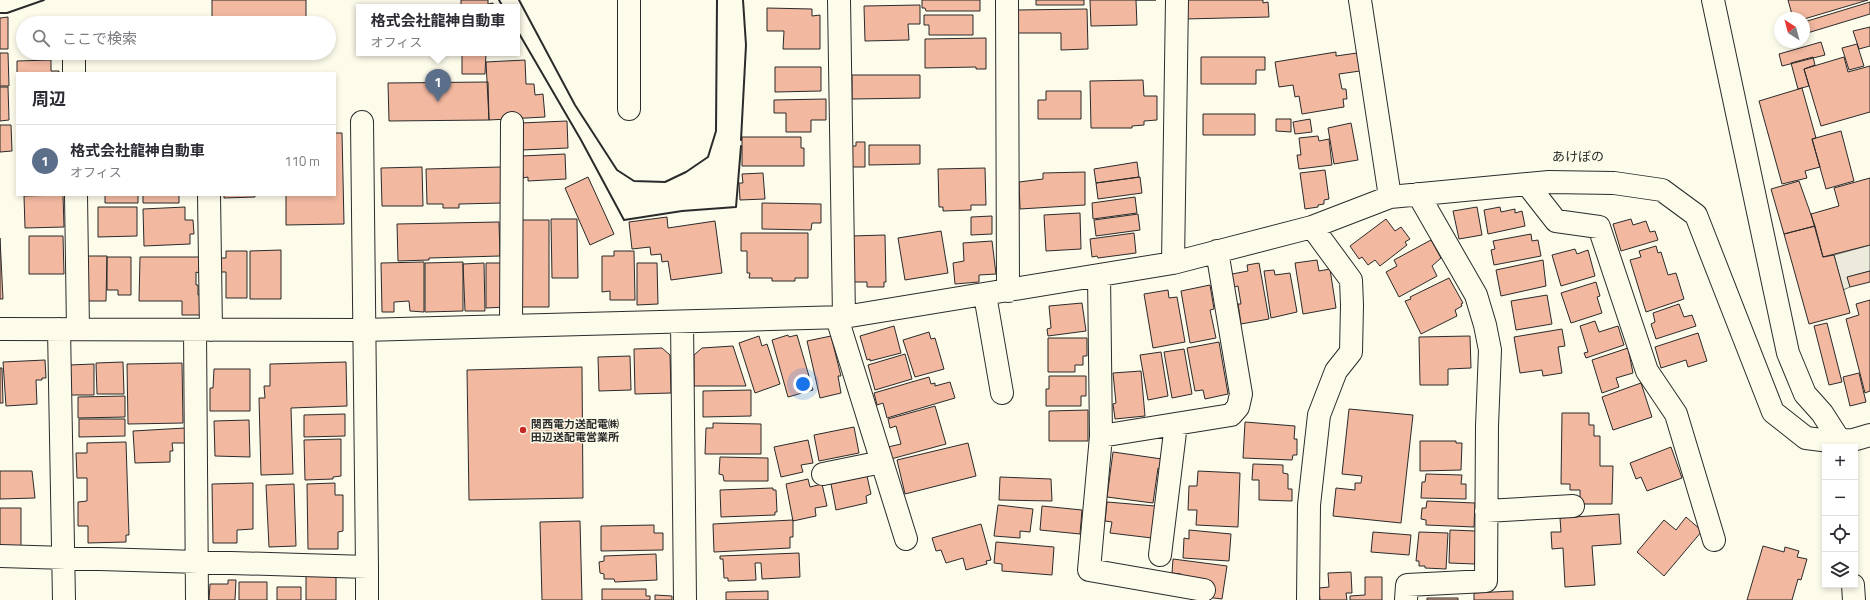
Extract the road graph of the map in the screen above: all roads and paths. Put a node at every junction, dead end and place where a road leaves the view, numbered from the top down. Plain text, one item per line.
1 (628, 0) edge
2 (839, 0) edge
3 (1007, 0) edge
4 (1177, 0) edge
5 (1360, 0) edge
6 (1713, 0) edge
7 (629, 109) dead end
8 (362, 122) dead end
9 (512, 123) dead end
10 (1527, 184) junction
11 (1418, 194) junction
12 (76, 196) edge
13 (209, 196) edge
14 (1390, 197) junction
15 (1312, 227) junction
16 (1217, 252) junction
17 (1173, 263) junction
18 (1099, 276) junction
19 (1008, 291) junction
20 (985, 295) junction
21 (840, 318) junction
22 (682, 322) junction
23 (511, 326) junction
24 (0, 329) edge
25 (68, 329) junction
26 (203, 330) junction
27 (363, 330) junction
28 (1002, 393) dead end
29 (1176, 424) junction
30 (1870, 435) edge
31 (1101, 436) junction
32 (1834, 443) edge
33 (882, 462) junction
34 (823, 474) dead end
35 (1573, 506) dead end
36 (1486, 511) junction
37 (906, 539) dead end
38 (1714, 540) dead end
39 (1160, 555) dead end
40 (0, 556) edge
41 (64, 558) junction
42 (196, 562) junction
43 (367, 567) junction
44 (1853, 588) edge
45 (1204, 590) dead end
46 (64, 600) edge
47 (197, 600) edge
48 (367, 600) edge
49 (685, 600) edge
50 (1308, 600) edge
51 (1406, 600) edge
52 (1854, 600) edge

1 - 7 street
2 - 21 street
3 - 19 street
4 - 17 street
5 - 14 street
6 - 32 street
8 - 27 street
9 - 23 street
10 - 11 street
10 - 32 street
10 - 38 street
11 - 14 street
11 - 36 street
12 - 25 street
13 - 26 street
14 - 15 street
15 - 16 street
15 - 50 street
16 - 17 street
16 - 29 street
17 - 18 street
18 - 19 street
18 - 31 street
19 - 20 street
20 - 21 street
20 - 28 street
21 - 22 street
21 - 33 street
22 - 23 street
22 - 49 street
23 - 27 street
24 - 25 street
25 - 26 street
25 - 41 street
26 - 27 street
26 - 42 street
27 - 43 street
29 - 31 street
29 - 39 street
30 - 32 street
31 - 45 street
33 - 34 street
33 - 37 street
35 - 36 street
36 - 51 street
40 - 41 street
41 - 42 street
41 - 46 street
42 - 43 street
42 - 47 street
43 - 48 street
44 - 52 street

